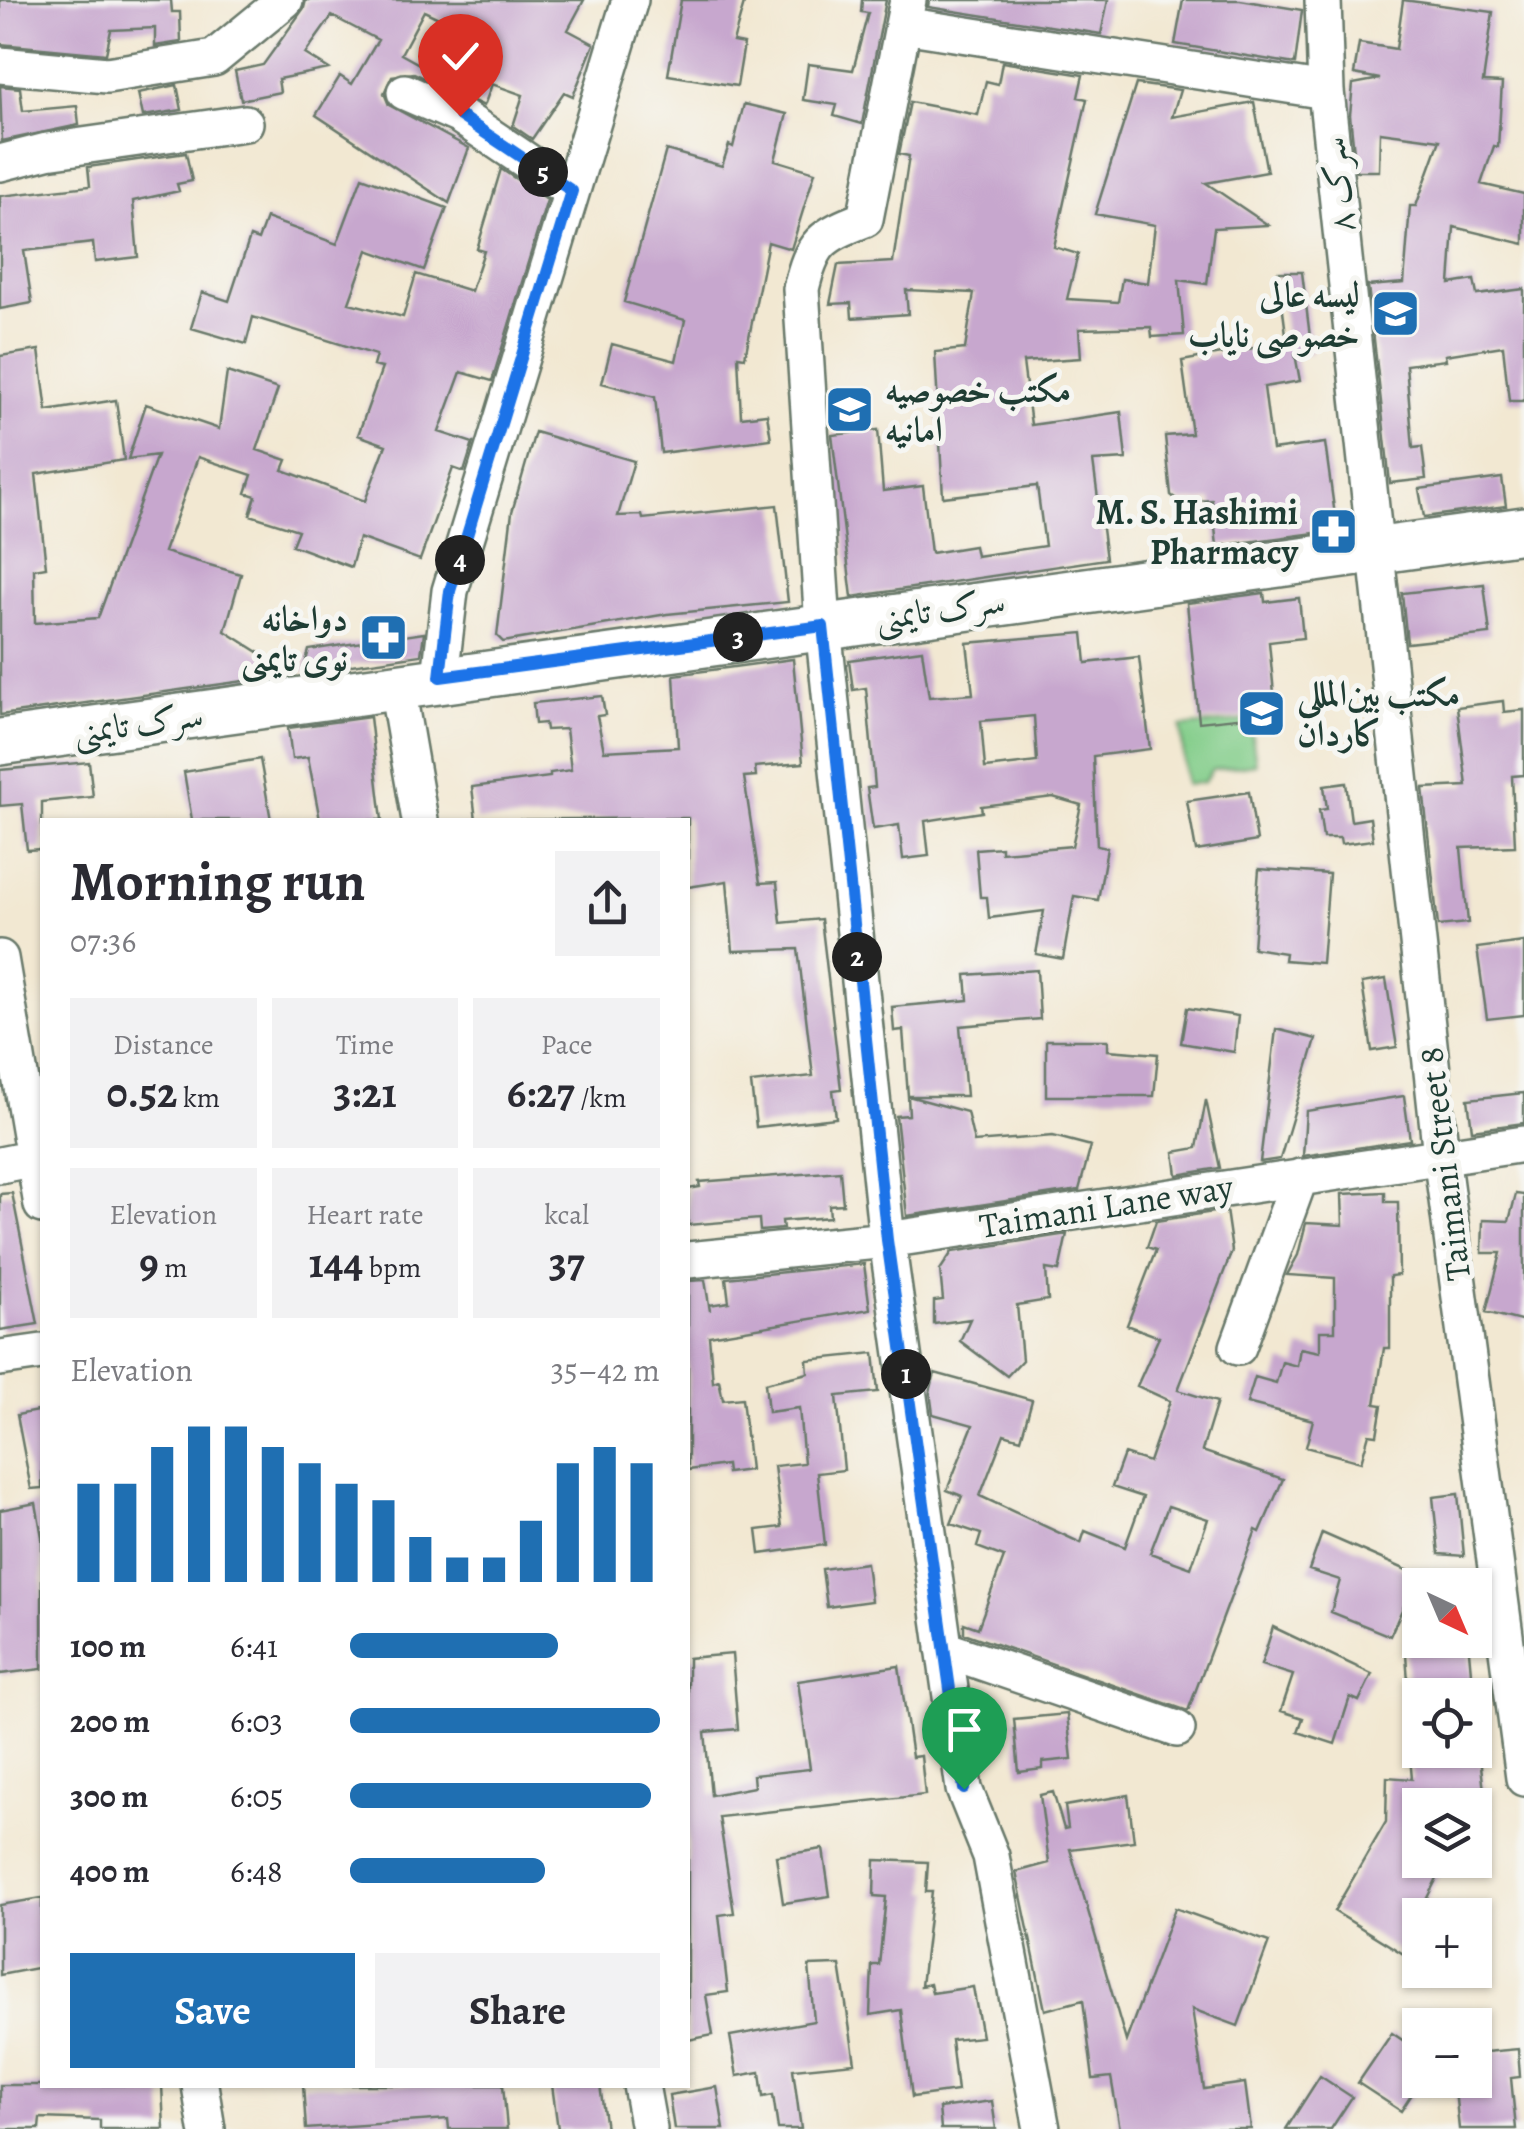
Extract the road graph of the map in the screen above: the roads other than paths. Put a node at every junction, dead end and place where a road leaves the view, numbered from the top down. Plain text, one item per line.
1 (286, 0) edge
2 (630, 0) edge
3 (1323, 0) edge
4 (905, 13) edge
5 (0, 65) edge
6 (1326, 90) junction
7 (405, 92) dead end
8 (245, 123) dead end
9 (0, 163) edge
10 (572, 191) junction
11 (1524, 530) edge
12 (1377, 549) junction
13 (823, 626) junction
14 (419, 682) junction
15 (0, 742) edge
16 (420, 818) edge
17 (0, 958) edge
18 (1524, 1144) edge
19 (1441, 1154) junction
20 (35, 1158) junction
21 (0, 1165) edge
22 (1300, 1177) junction
23 (40, 1192) edge
24 (887, 1240) junction
25 (690, 1260) edge
26 (1238, 1347) dead end
27 (40, 1352) edge
28 (0, 1358) edge
29 (944, 1649) junction
30 (1177, 1730) dead end
31 (1524, 1778) edge
32 (201, 2088) edge
33 (642, 2088) edge
34 (208, 2129) edge
35 (649, 2129) edge
36 (1042, 2129) edge

1 - 5 street
2 - 10 street
3 - 6 street, سرک ۸
4 - 6 street
4 - 13 street
6 - 12 street, سرک ۸
7 - 10 street
8 - 9 street
10 - 14 street
11 - 12 main road, سرک تایمنی
12 - 13 main road, سرک تایمنی
12 - 19 street, Taimani Street 8
13 - 14 main road, سرک تایمنی
13 - 24 street
14 - 15 main road, سرک تایمنی
14 - 16 street
17 - 20 street
18 - 19 street, Taimani Lane way
19 - 22 street, Taimani Lane way
19 - 31 street, Taimani Street 8
20 - 21 street
20 - 23 street
22 - 24 street, Taimani Lane way
22 - 26 street
24 - 25 street, Taimani Lane way
24 - 29 street
27 - 28 street
29 - 30 street
29 - 36 street
32 - 34 street
33 - 35 street

